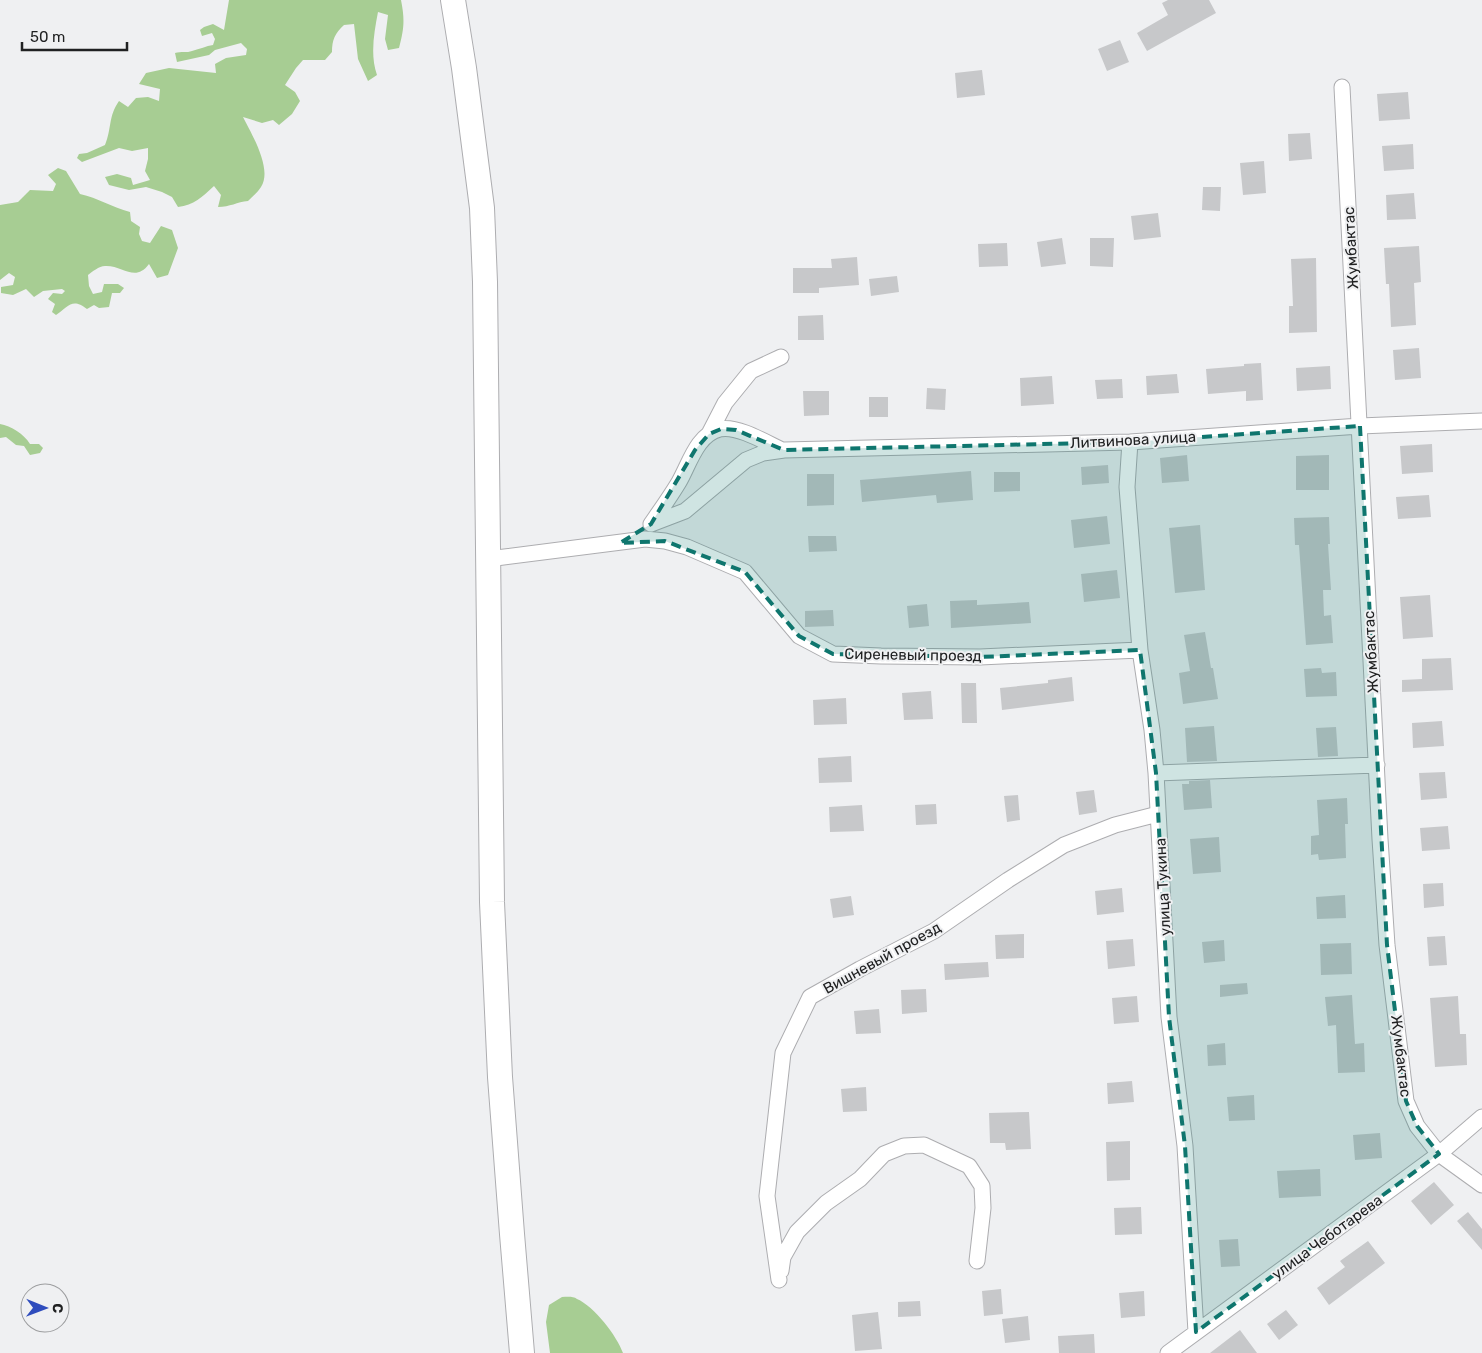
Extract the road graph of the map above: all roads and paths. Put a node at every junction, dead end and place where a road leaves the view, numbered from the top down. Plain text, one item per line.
1 (453, 0) edge
2 (1342, 87) dead end
3 (781, 357) dead end
4 (1482, 421) edge
5 (1360, 426) junction
6 (709, 434) junction
7 (1130, 442) junction
8 (784, 450) junction
9 (651, 524) junction
10 (620, 542) junction
11 (488, 559) junction
12 (1140, 650) junction
13 (1377, 765) junction
14 (1156, 773) junction
15 (1158, 814) junction
16 (1482, 1117) edge
17 (1439, 1154) junction
18 (1482, 1185) edge
19 (977, 1261) dead end
20 (1196, 1332) junction
21 (522, 1353) edge
22 (1168, 1353) edge

1 - 11 main road
2 - 5 street, Жумбактас
3 - 6 street
4 - 5 street, Литвинова улица
5 - 7 street, Литвинова улица
5 - 13 street, Жумбактас
6 - 8 street
6 - 9 street
7 - 8 street, Литвинова улица
7 - 12 street, улица Тукина
8 - 9 street
9 - 10 street
10 - 11 street, Сиреневый проезд
10 - 12 street, Сиреневый проезд
11 - 21 main road
12 - 14 street, улица Тукина
13 - 14 street
13 - 17 street, Жумбактас
14 - 15 street, улица Тукина
15 - 19 street, Вишневый проезд
15 - 20 street, улица Тукина
16 - 17 street, улица Чеботарева
17 - 18 street, Жумбактас
17 - 20 street, улица Чеботарева
20 - 22 street, улица Чеботарева

